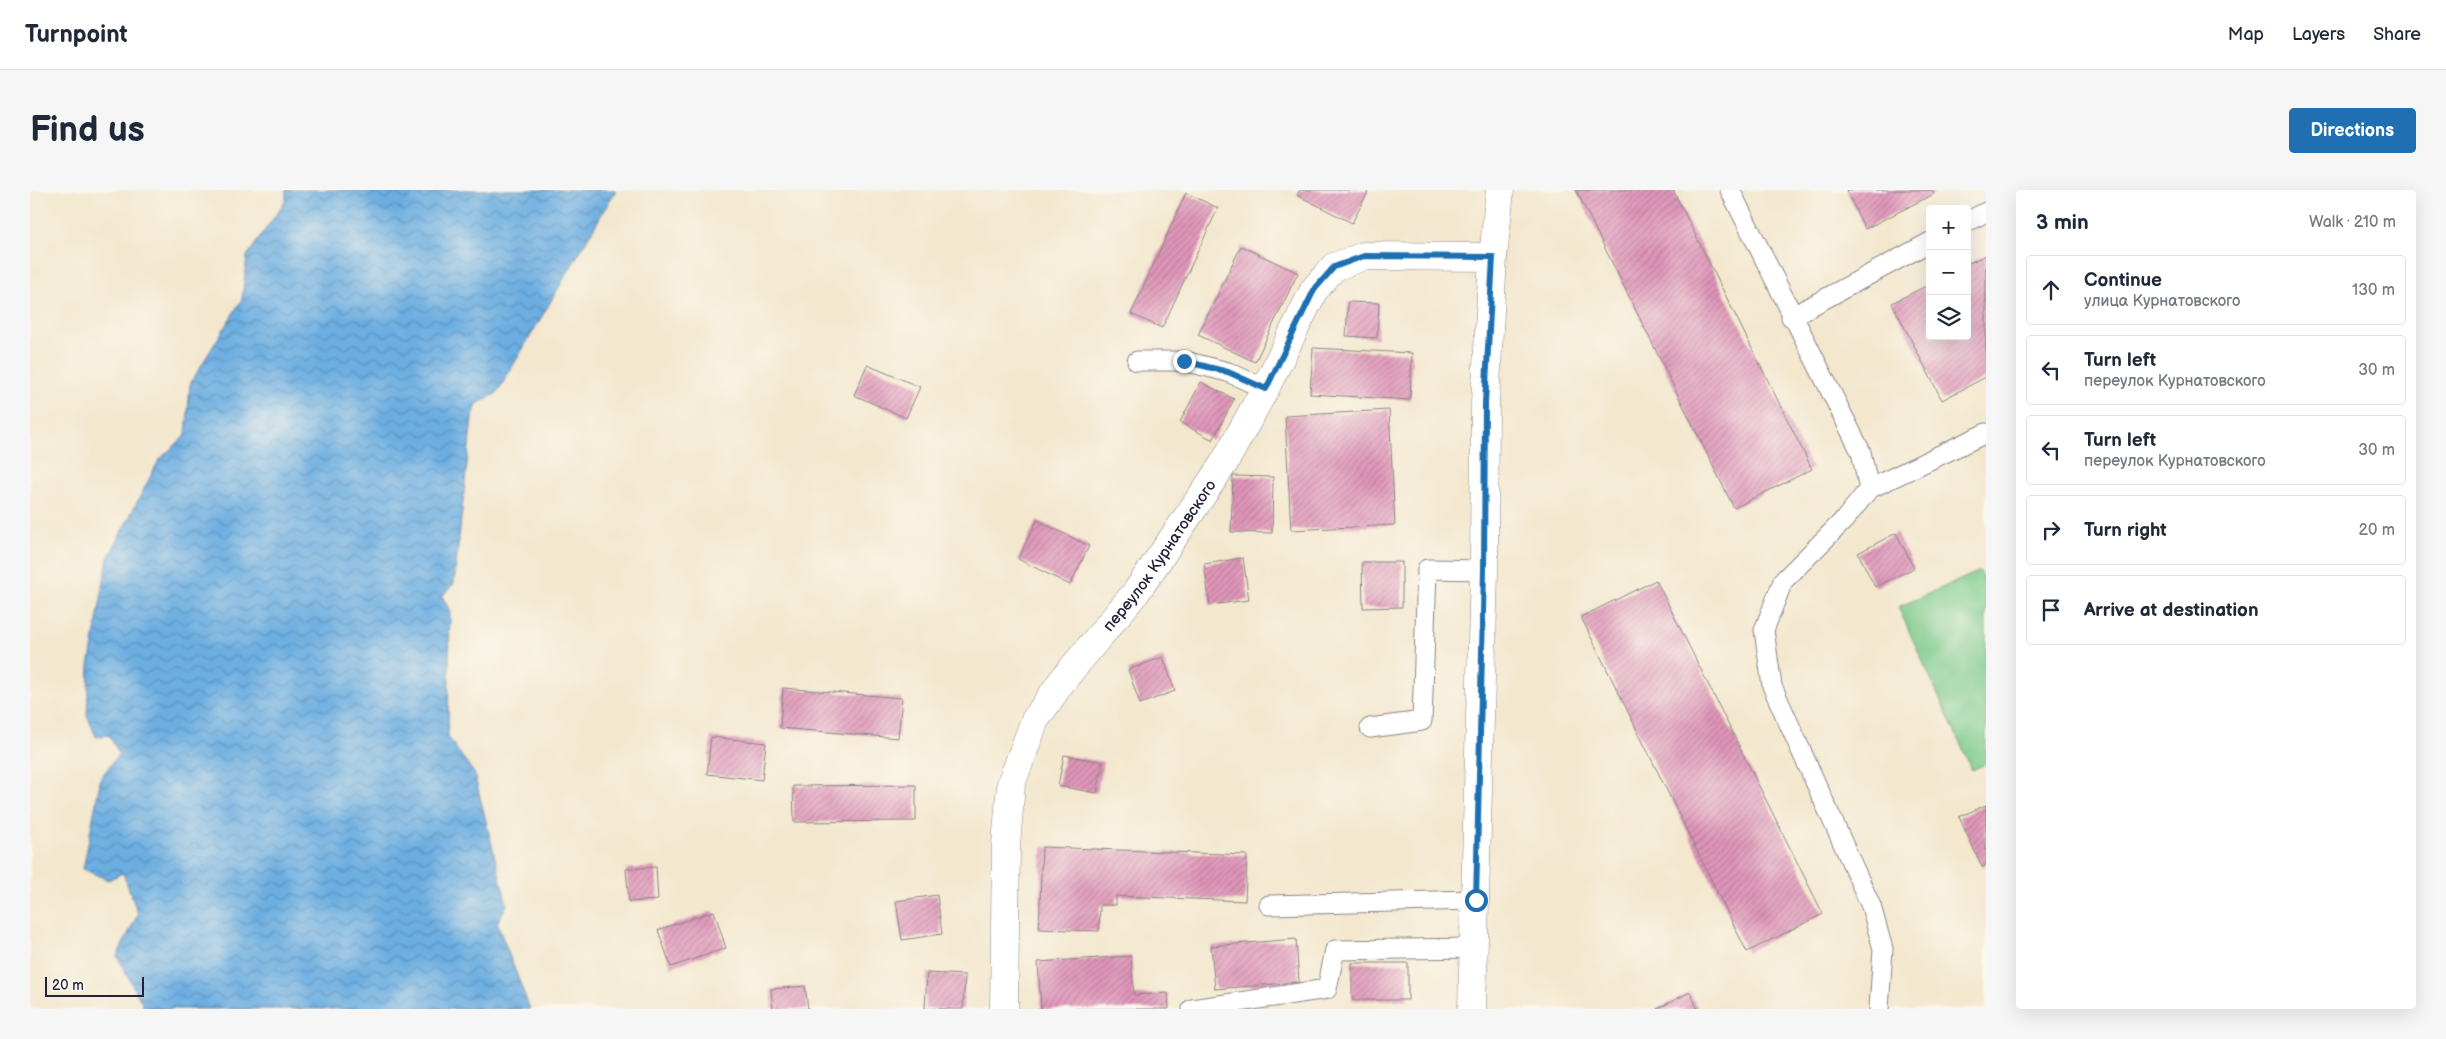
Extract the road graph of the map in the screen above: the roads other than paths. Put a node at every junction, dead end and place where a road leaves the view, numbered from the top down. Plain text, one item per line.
1 (1500, 190) edge
2 (1730, 190) edge
3 (1986, 212) edge
4 (1971, 220) edge
5 (1926, 244) edge
6 (1493, 257) junction
7 (1791, 316) junction
8 (1136, 361) dead end
9 (1266, 389) junction
10 (1986, 433) edge
11 (1869, 489) junction
12 (1484, 570) junction
13 (1370, 728) dead end
14 (1476, 900) junction
15 (1269, 905) dead end
16 (1475, 948) junction
17 (1004, 1009) edge
18 (1192, 1009) edge
19 (1472, 1009) edge
20 (1879, 1009) edge

1 - 6 street
2 - 7 lane
3 - 4 lane
5 - 7 lane
6 - 9 street, переулок Курнатовского
6 - 12 street
7 - 11 lane
8 - 9 lane
9 - 17 street, переулок Курнатовского
10 - 11 lane
11 - 20 lane
12 - 13 lane
12 - 14 street
14 - 15 lane
14 - 16 street
16 - 18 lane
16 - 19 street

